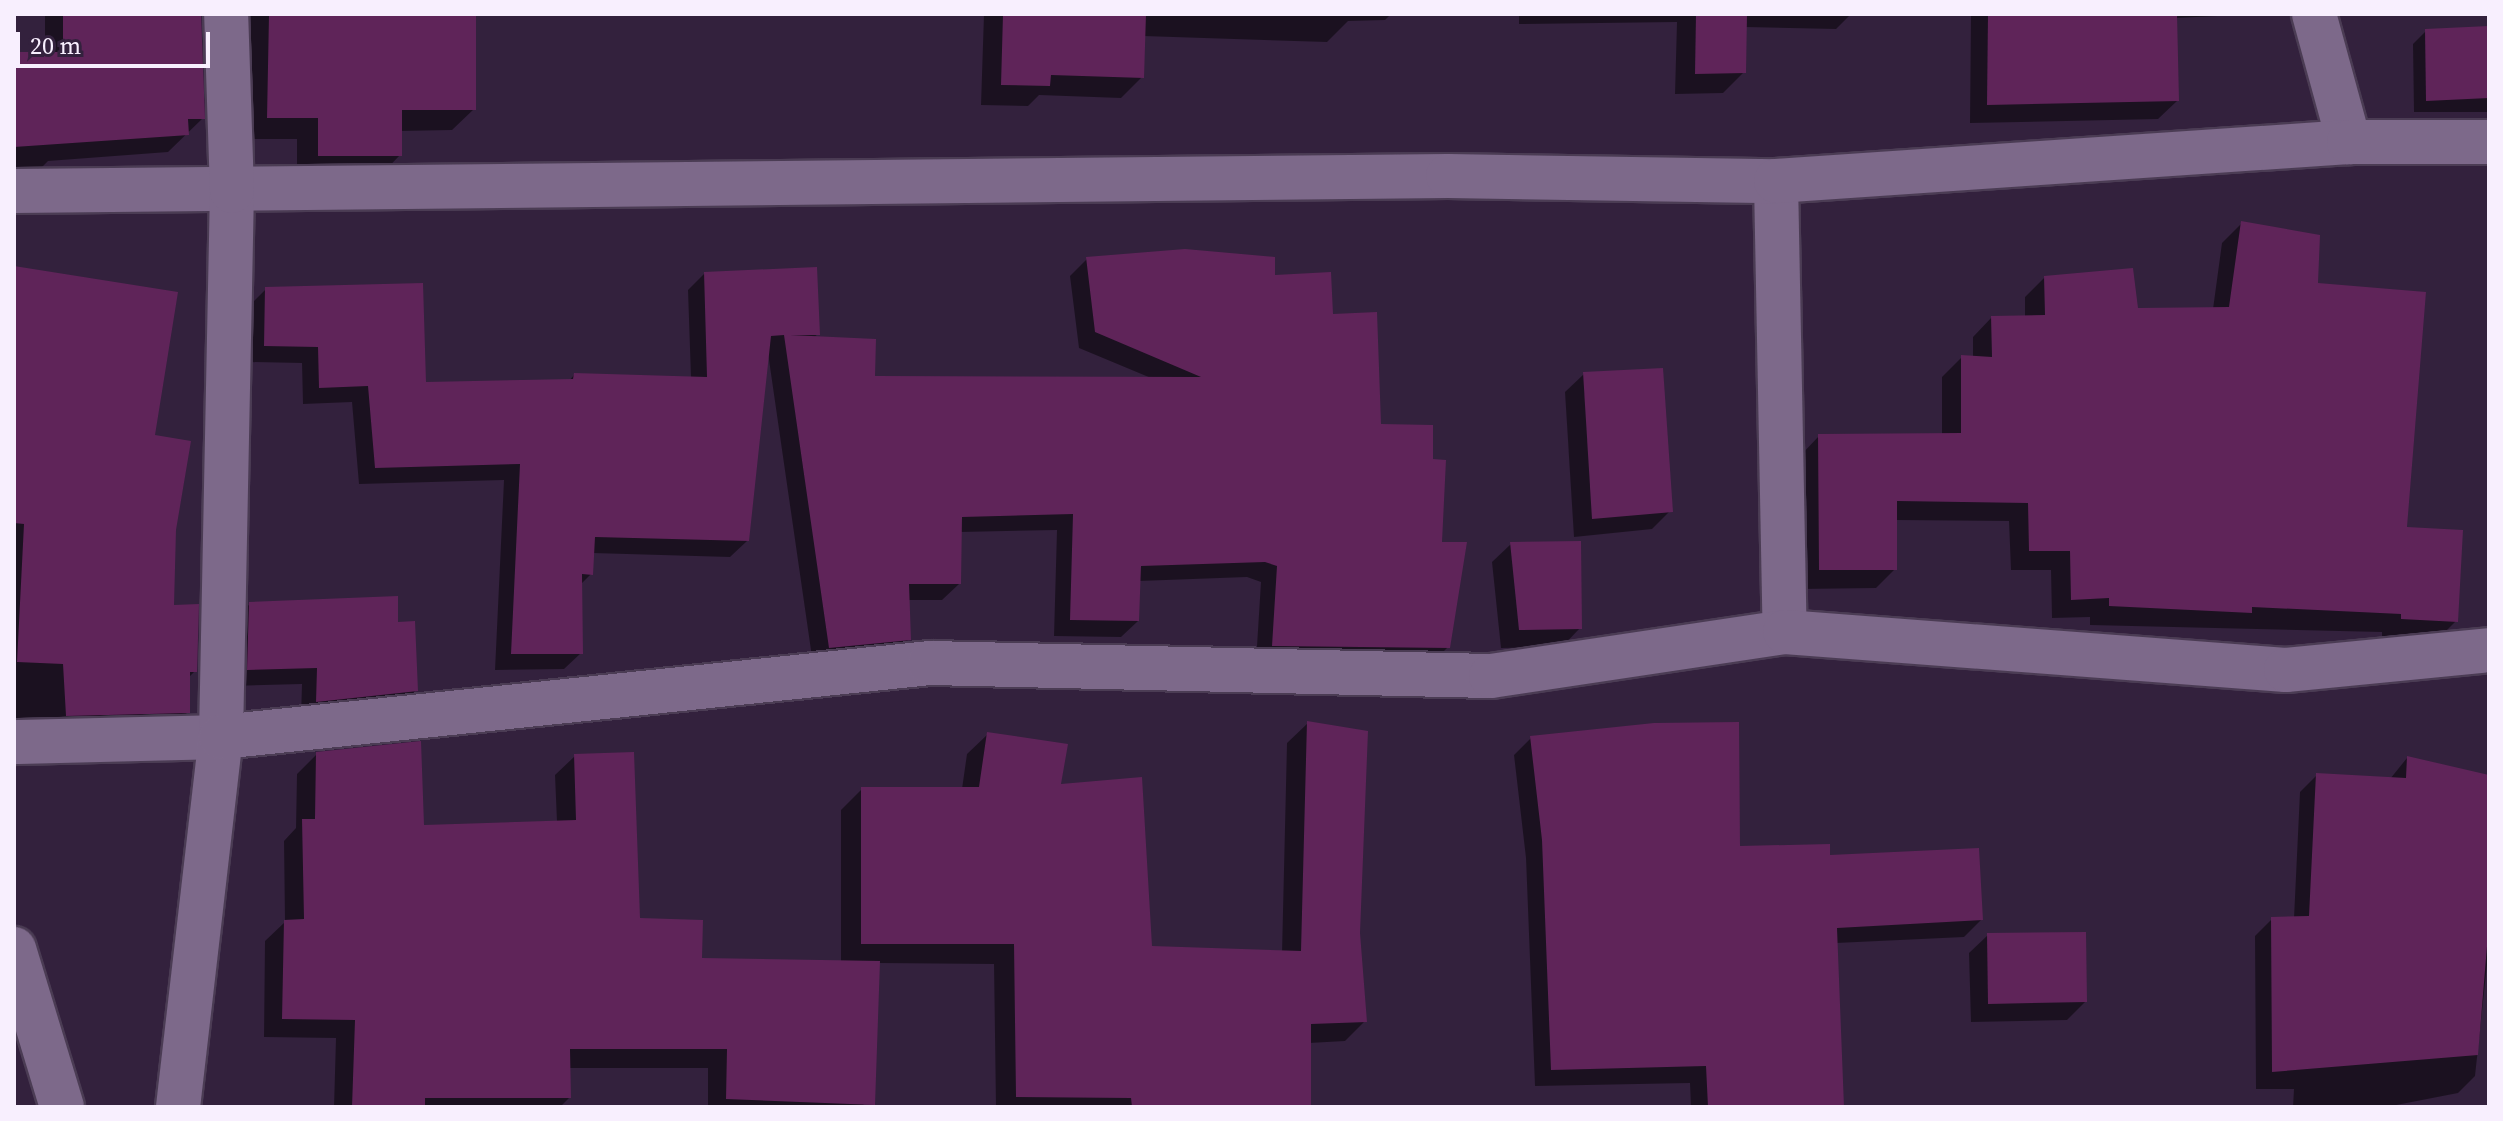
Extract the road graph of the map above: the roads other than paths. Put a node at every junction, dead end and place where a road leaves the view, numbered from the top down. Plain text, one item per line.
1 (226, 14) edge
2 (2314, 14) edge
3 (2349, 142) junction
4 (2489, 142) edge
5 (1776, 181) junction
6 (14, 191) edge
7 (232, 191) junction
8 (1785, 632) junction
9 (2489, 650) edge
10 (221, 737) junction
11 (14, 742) edge
12 (14, 949) edge
13 (62, 1107) edge
14 (178, 1107) edge

1 - 7 street
2 - 3 street
3 - 4 street
3 - 5 street
5 - 7 street
5 - 8 street
6 - 7 street
7 - 10 street
8 - 9 street
8 - 10 street
10 - 11 street
10 - 14 street
12 - 13 street

